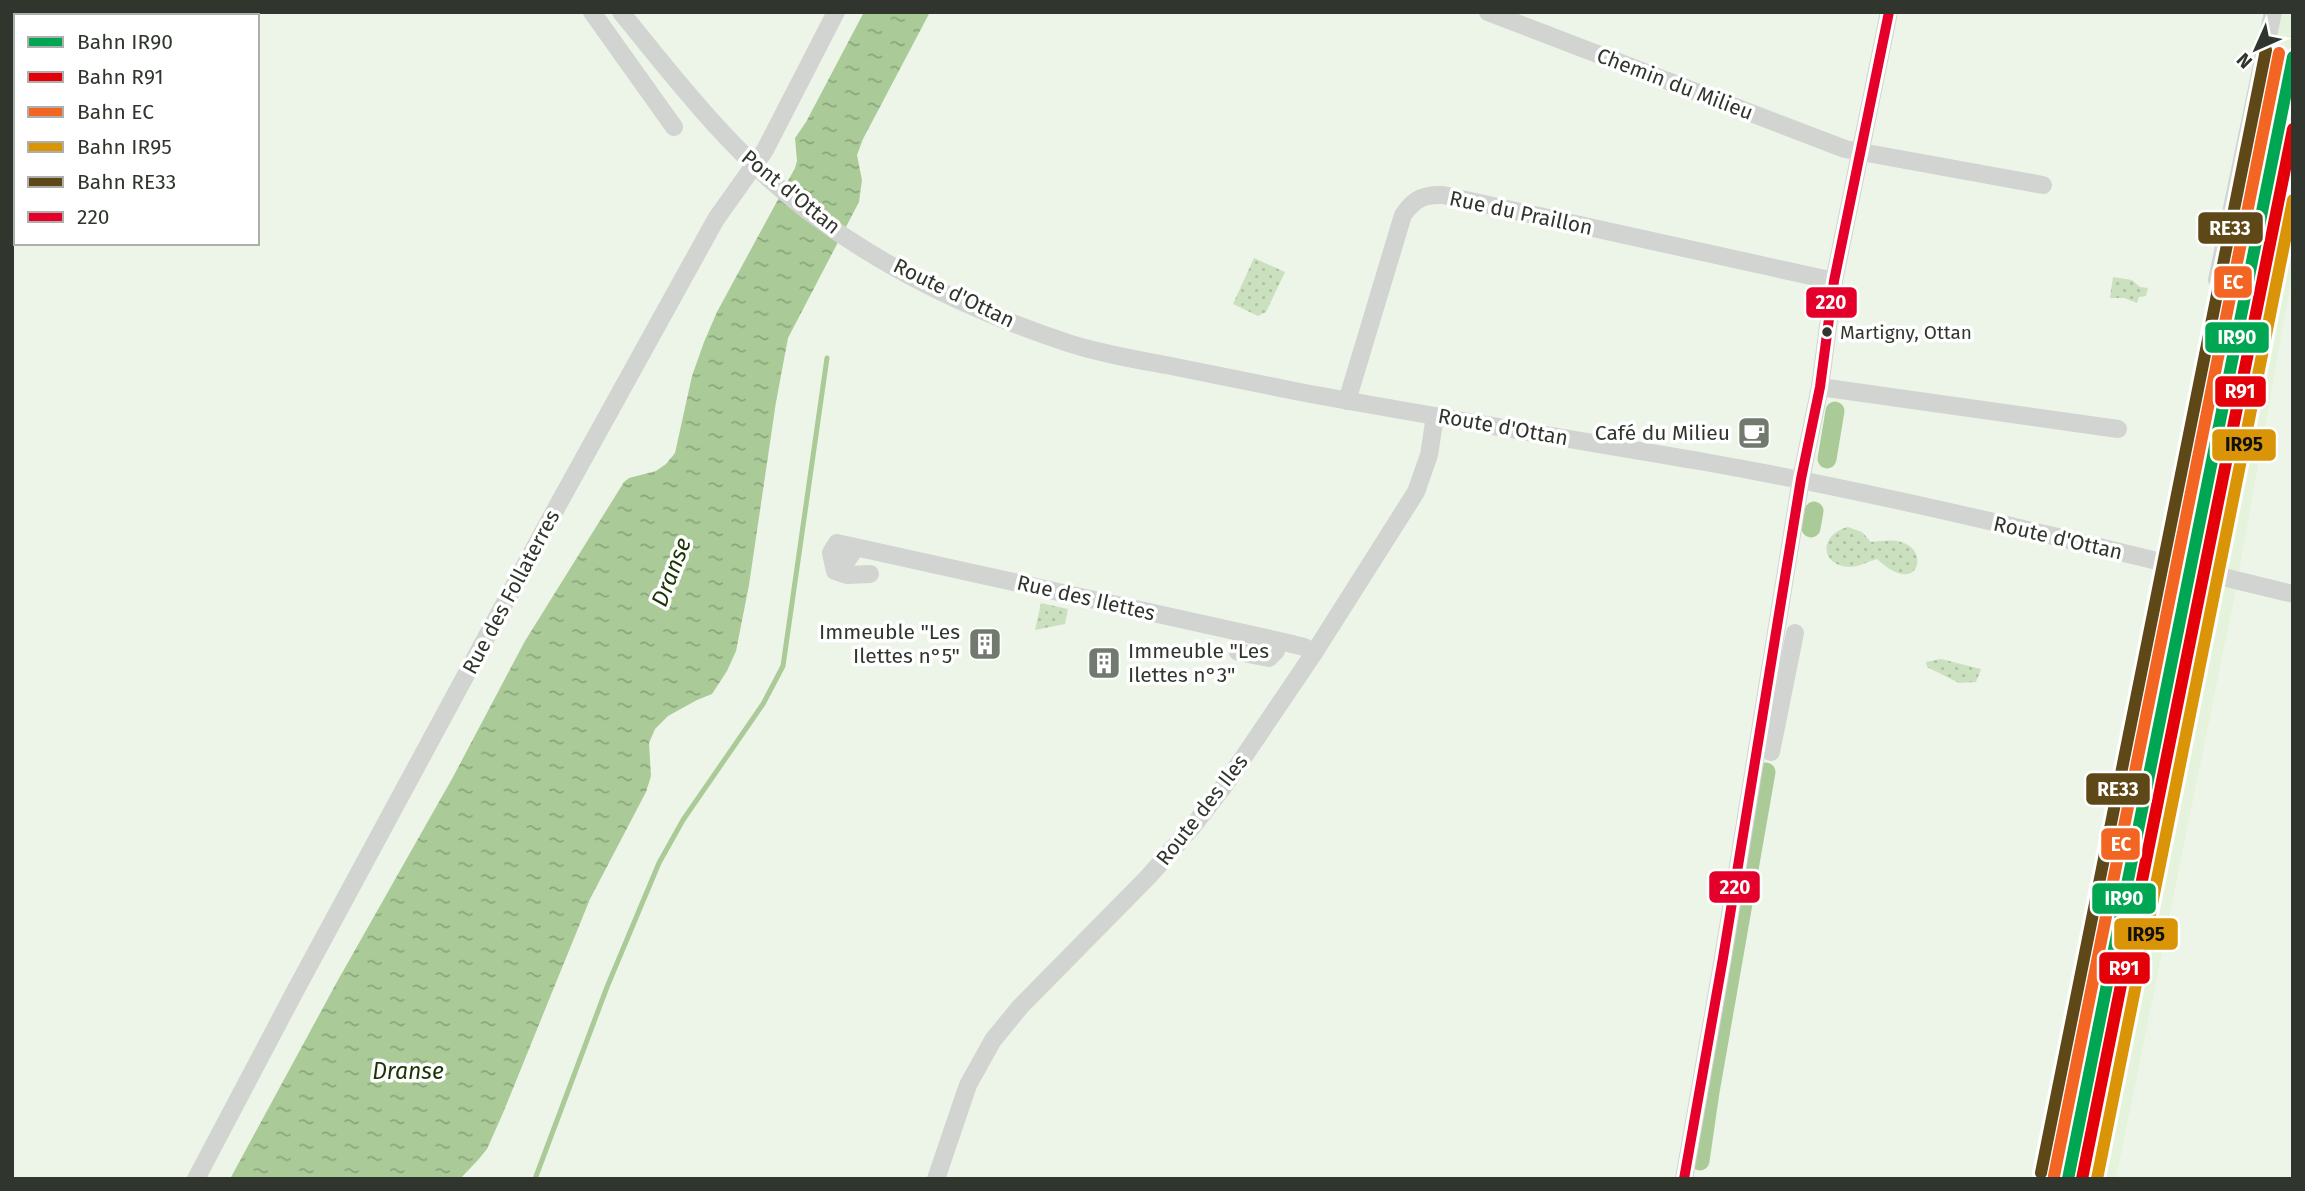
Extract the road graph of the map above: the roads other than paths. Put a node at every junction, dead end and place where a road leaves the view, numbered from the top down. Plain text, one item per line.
1 (592, 12) edge
2 (621, 12) edge
3 (836, 12) edge
4 (1488, 12) edge
5 (1889, 12) edge
6 (2273, 12) edge
7 (674, 127) dead end
8 (1862, 152) junction
9 (2043, 185) dead end
10 (852, 241) joint
11 (2217, 280) dead end
12 (1835, 281) junction
13 (1819, 387) junction
14 (1347, 401) junction
15 (1435, 416) junction
16 (2118, 429) dead end
17 (1801, 479) junction
18 (870, 574) dead end
19 (2293, 594) edge
20 (1795, 633) dead end
21 (1278, 641) junction
22 (1238, 652) dead end
23 (1314, 653) junction
24 (1771, 752) dead end
25 (196, 1179) edge
26 (936, 1179) edge
27 (1684, 1179) edge

1 - 7 street
2 - 10 street, Pont d'Ottan
3 - 25 street, Rue des Follaterres
4 - 8 street, Chemin du Milieu
5 - 8 street
6 - 11 street
8 - 9 street, Chemin du Milieu
8 - 12 street
10 - 14 street, Route d'Ottan
12 - 13 street
12 - 14 street, Rue du Praillon
13 - 16 street
13 - 17 street
14 - 15 street, Route d'Ottan
15 - 17 street, Route d'Ottan
15 - 23 street, Route des Iles
17 - 19 street, Route d'Ottan
17 - 27 street
18 - 21 street, Rue des Ilettes
20 - 24 street
21 - 22 street
21 - 23 street, Rue des Ilettes
23 - 26 street, Route des Iles

